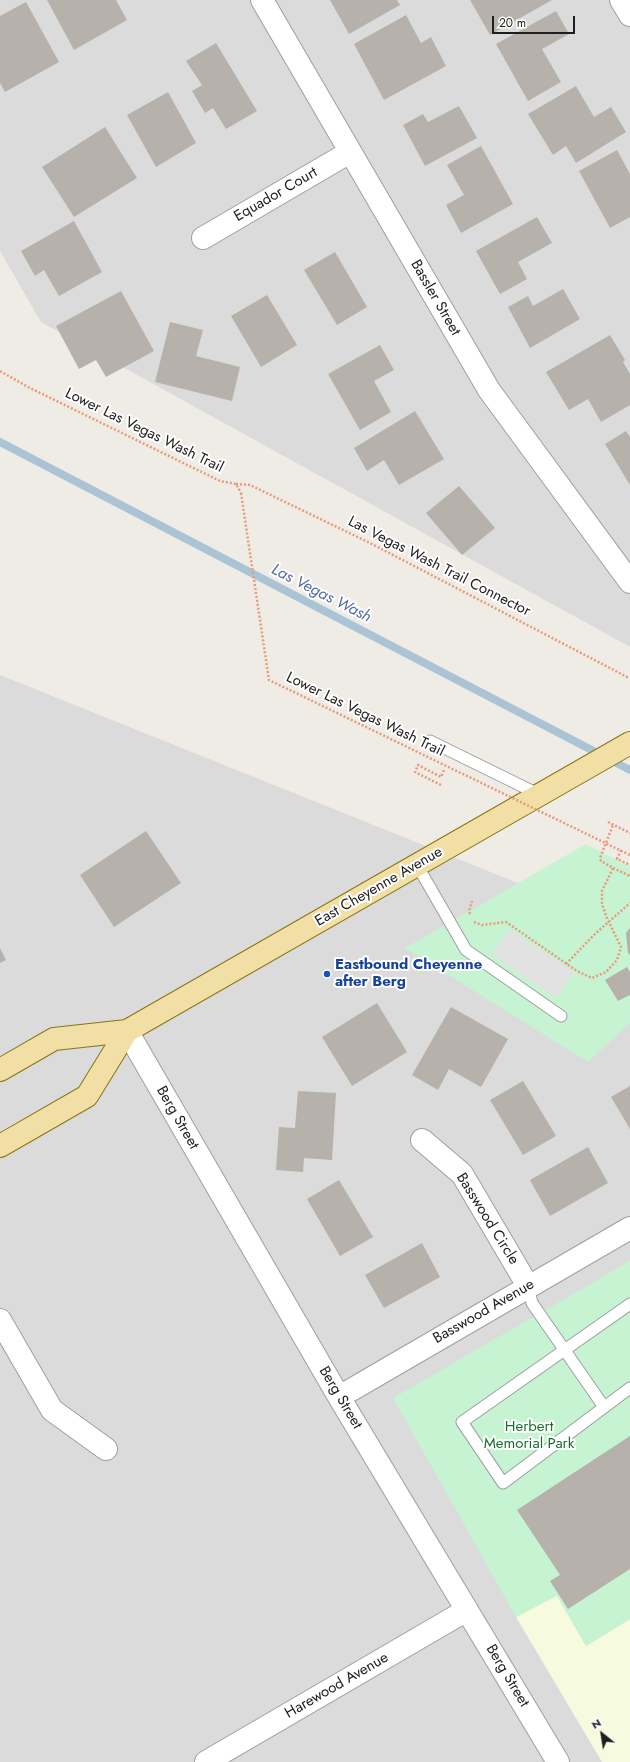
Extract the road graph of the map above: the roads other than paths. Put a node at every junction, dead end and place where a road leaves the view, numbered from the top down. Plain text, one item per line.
1 (262, 0) edge
2 (621, 0) edge
3 (630, 15) edge
4 (350, 152) junction
5 (203, 238) dead end
6 (630, 582) edge
7 (430, 741) dead end
8 (630, 743) edge
9 (547, 792) junction
10 (417, 865) junction
11 (561, 1016) dead end
12 (127, 1031) junction
13 (0, 1070) edge
14 (422, 1140) dead end
15 (0, 1146) edge
16 (630, 1228) edge
17 (528, 1286) junction
18 (630, 1304) edge
19 (0, 1320) edge
20 (564, 1349) junction
21 (630, 1388) edge
22 (339, 1397) junction
23 (604, 1407) junction
24 (106, 1449) dead end
25 (467, 1610) junction
26 (206, 1762) edge
27 (558, 1762) edge

1 - 4 street, Bassler Street
2 - 3 street
4 - 5 street, Equador Court
4 - 6 street, Bassler Street
7 - 9 lane
8 - 9 main road, East Cheyenne Avenue
9 - 10 main road, East Cheyenne Avenue
10 - 11 lane
10 - 12 main road, East Cheyenne Avenue
12 - 13 main road, East Cheyenne Avenue
12 - 15 main road, East Cheyenne Avenue
12 - 22 street, Berg Street
14 - 17 street, Basswood Circle
16 - 17 street, Basswood Avenue
17 - 20 lane
17 - 22 street, Basswood Avenue
18 - 20 lane
19 - 24 street
20 - 23 lane
20 - 23 lane
21 - 23 lane
22 - 25 street, Berg Street
25 - 26 street, Harewood Avenue
25 - 27 street, Berg Street

